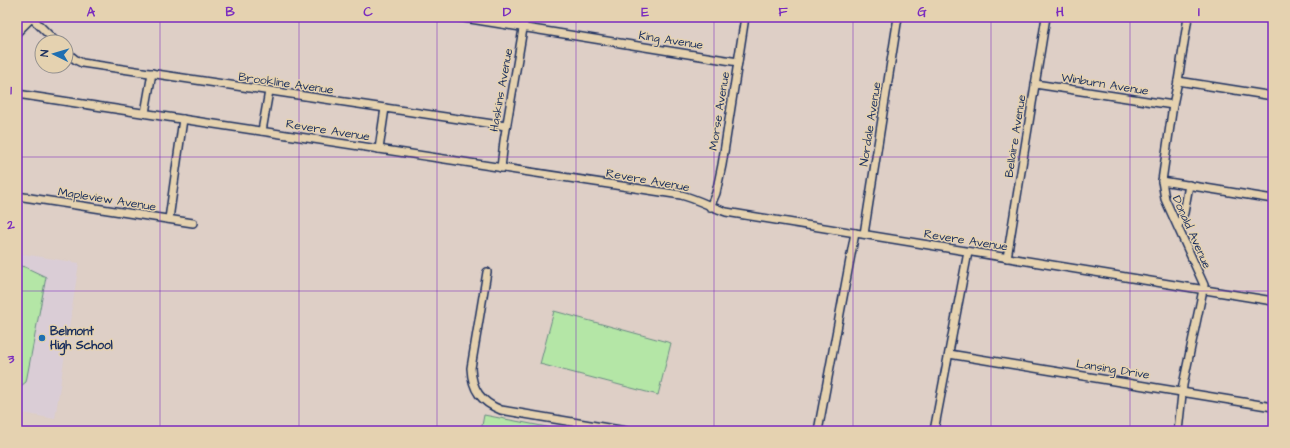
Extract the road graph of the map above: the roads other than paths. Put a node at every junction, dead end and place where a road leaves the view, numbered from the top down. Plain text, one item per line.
1 (31, 17) edge
2 (458, 17) edge
3 (525, 17) edge
4 (746, 17) edge
5 (898, 17) edge
6 (1046, 17) edge
7 (1188, 17) edge
8 (523, 28) junction
9 (17, 31) edge
10 (48, 34) edge
11 (74, 58) edge
12 (738, 62) junction
13 (152, 73) junction
14 (1178, 80) junction
15 (1035, 84) junction
16 (269, 91) junction
17 (17, 94) edge
18 (1273, 96) edge
19 (1173, 105) junction
20 (385, 108) junction
21 (145, 113) junction
22 (183, 119) junction
23 (506, 126) junction
24 (262, 131) junction
25 (379, 149) junction
26 (501, 168) junction
27 (1162, 182) junction
28 (1189, 185) junction
29 (17, 196) edge
30 (1273, 199) edge
31 (710, 207) junction
32 (169, 219) junction
33 (193, 223) dead end
34 (1178, 226) junction
35 (855, 233) junction
36 (864, 234) junction
37 (968, 252) junction
38 (1007, 258) junction
39 (487, 272) dead end
40 (1203, 291) junction
41 (1273, 301) edge
42 (949, 354) junction
43 (1183, 391) junction
44 (1273, 407) edge
45 (626, 431) edge
46 (818, 431) edge
47 (934, 431) edge
48 (1178, 431) edge

1 - 9 street
1 - 10 street
2 - 8 street, King Avenue
3 - 8 street, Haskins Avenue
4 - 12 street, Morse Avenue
5 - 36 street, Nordale Avenue
6 - 15 street, Bellaire Avenue
7 - 14 street, Donald Avenue
8 - 12 street, King Avenue
8 - 23 street, Haskins Avenue
11 - 13 street, Brookline Avenue
12 - 31 street, Morse Avenue
13 - 16 street, Brookline Avenue
13 - 21 street
14 - 18 street
14 - 19 street, Donald Avenue
15 - 19 street, Winburn Avenue
15 - 38 street, Bellaire Avenue
16 - 20 street, Brookline Avenue
16 - 24 street
17 - 21 street, Revere Avenue
19 - 27 street, Donald Avenue
20 - 23 street, Brookline Avenue
20 - 25 street
21 - 22 street, Revere Avenue
22 - 24 street, Revere Avenue
22 - 32 street
23 - 26 street, Haskins Avenue
24 - 25 street, Revere Avenue
25 - 26 street, Revere Avenue
26 - 31 street, Revere Avenue
27 - 28 street
27 - 34 street, Donald Avenue
28 - 30 street
28 - 34 street
29 - 32 street, Mapleview Avenue
31 - 35 street, Revere Avenue
32 - 33 street, Mapleview Avenue
34 - 40 street, Donald Avenue
35 - 36 street, Revere Avenue
35 - 46 street
36 - 37 street, Revere Avenue
37 - 38 street, Revere Avenue
37 - 42 street
38 - 40 street, Revere Avenue
39 - 45 street
40 - 41 street, Revere Avenue
40 - 43 street, Donald Avenue
42 - 43 street, Lansing Drive
42 - 47 street
43 - 44 street, Lansing Drive
43 - 48 street, Donald Avenue

